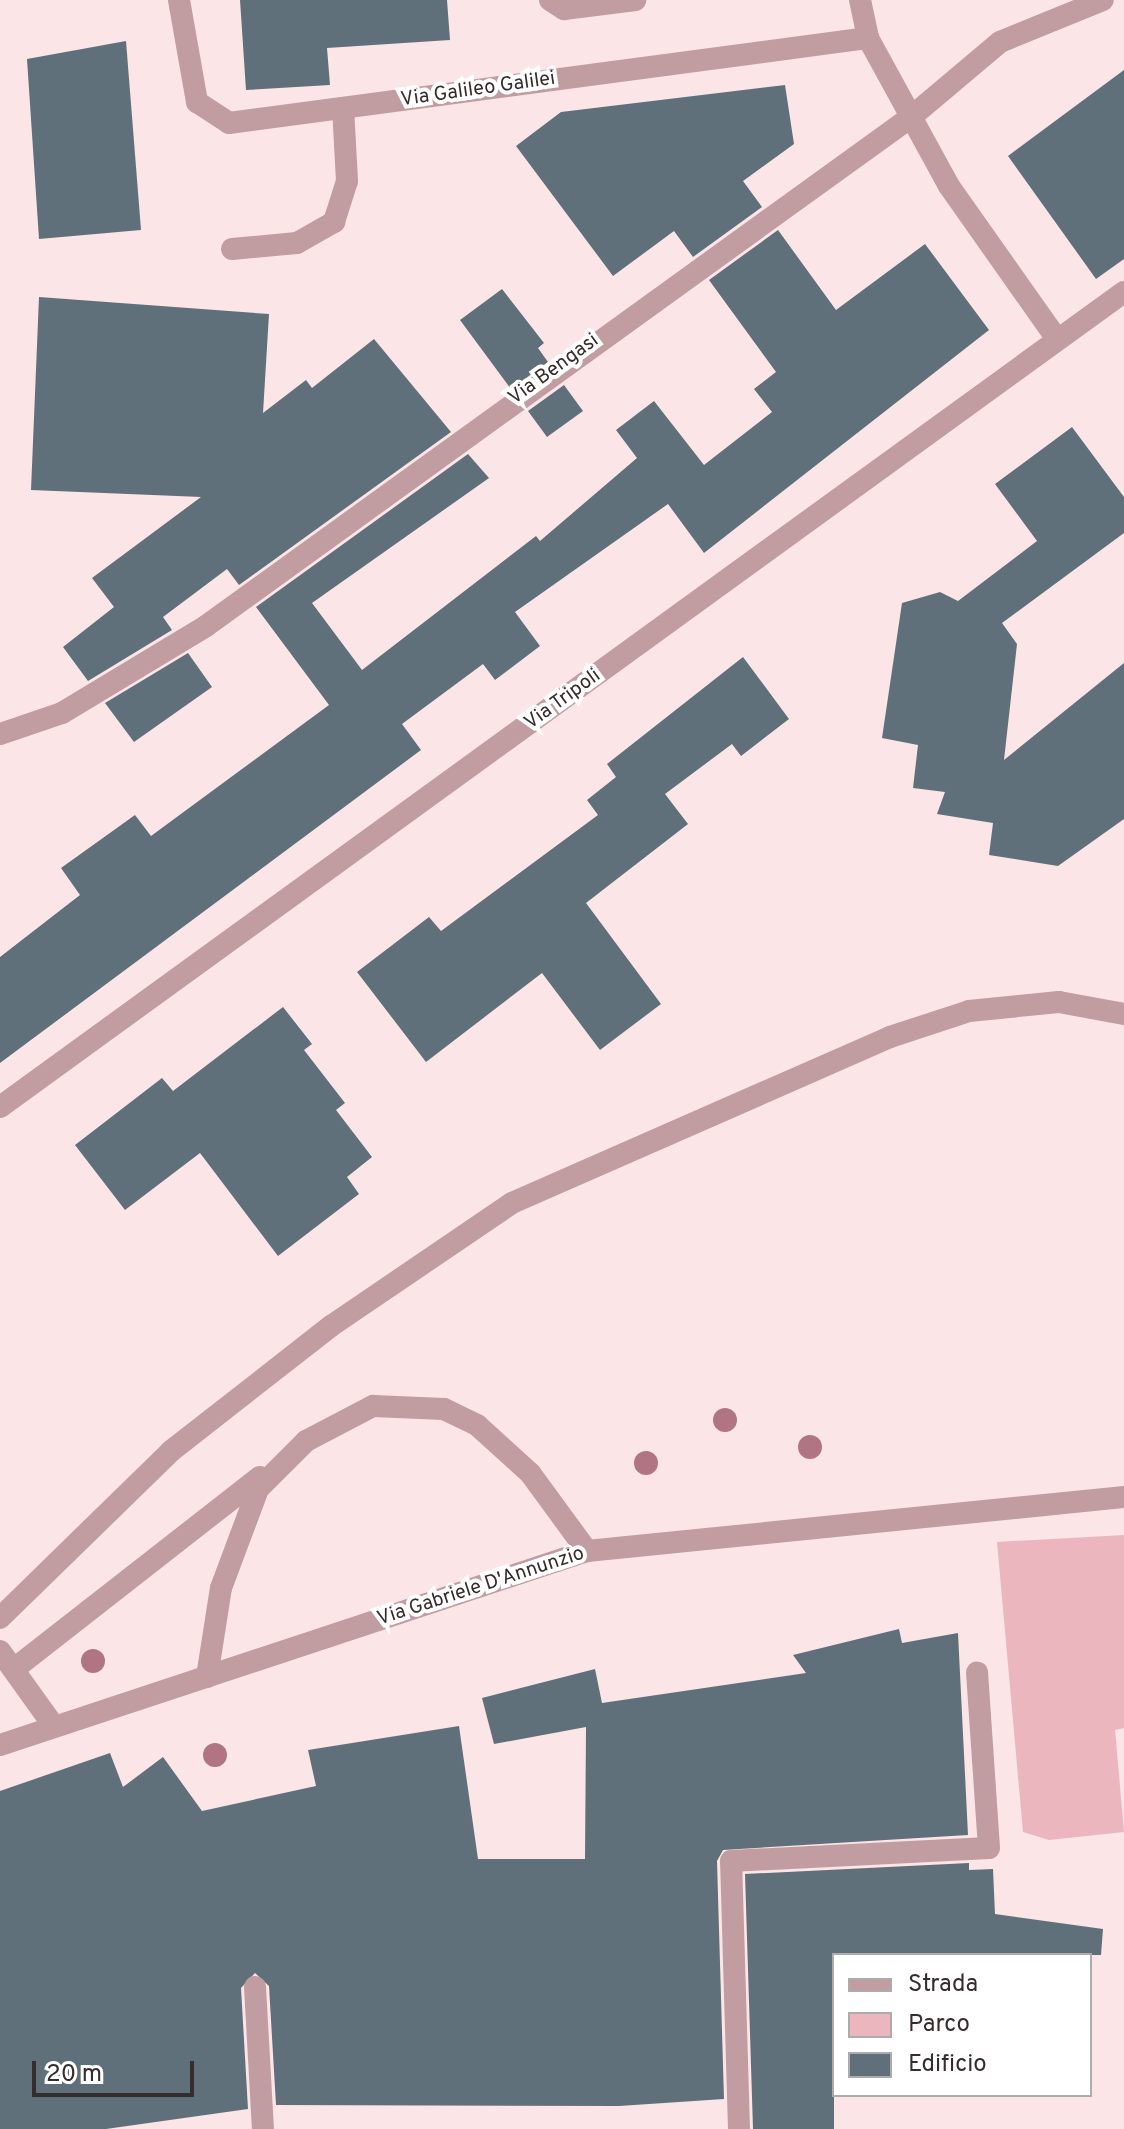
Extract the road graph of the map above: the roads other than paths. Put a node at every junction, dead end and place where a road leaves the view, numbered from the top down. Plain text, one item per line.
1 (179, 0) edge
2 (550, 0) edge
3 (635, 0) edge
4 (860, 0) edge
5 (1103, 0) edge
6 (868, 38) junction
7 (343, 108) junction
8 (911, 117) junction
9 (232, 249) dead end
10 (1124, 292) edge
11 (1057, 339) junction
12 (0, 734) edge
13 (1124, 1014) edge
14 (0, 1107) edge
15 (277, 1465) junction
16 (1124, 1497) edge
17 (587, 1551) junction
18 (0, 1618) edge
19 (7, 1660) edge
20 (977, 1672) dead end
21 (207, 1677) junction
22 (53, 1725) junction
23 (0, 1745) edge
24 (255, 1987) dead end
25 (263, 2129) edge
26 (739, 2129) edge

1 - 7 street, Via Galileo Galilei
2 - 3 street
4 - 6 street
5 - 8 street, Via Bengasi
6 - 7 street, Via Galileo Galilei
6 - 8 street
7 - 9 street
8 - 11 street
8 - 12 street, Via Bengasi
10 - 11 street, Via Tripoli
11 - 14 street, Via Tripoli
13 - 18 street
15 - 17 street
15 - 19 street
15 - 21 street
16 - 17 street, Via Gabriele D'Annunzio
17 - 21 street, Via Gabriele D'Annunzio
19 - 22 street
20 - 26 street
21 - 22 street, Via Gabriele D'Annunzio
22 - 23 street, Via Gabriele D'Annunzio
24 - 25 street

